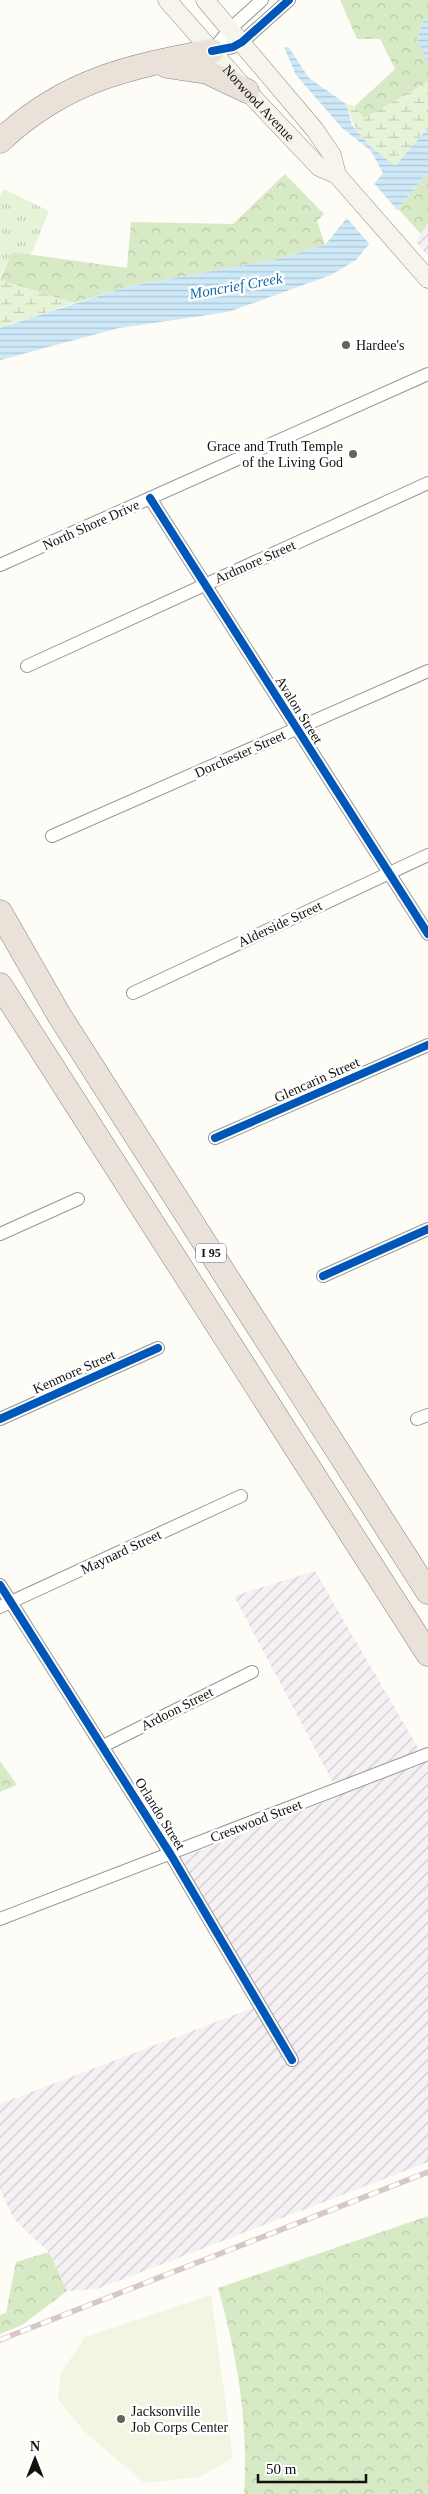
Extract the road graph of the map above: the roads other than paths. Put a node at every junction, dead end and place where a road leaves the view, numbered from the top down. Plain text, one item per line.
1 (167, 0) edge
2 (205, 0) edge
3 (262, 0) edge
4 (290, 0) edge
5 (230, 29) junction
6 (242, 42) junction
7 (212, 51) junction
8 (141, 65) junction
9 (246, 91) junction
10 (0, 141) edge
11 (338, 175) junction
12 (428, 279) edge
13 (428, 374) edge
14 (428, 483) edge
15 (150, 498) junction
16 (0, 565) edge
17 (205, 584) junction
18 (27, 666) dead end
19 (428, 671) edge
20 (296, 730) junction
21 (52, 836) dead end
22 (428, 855) edge
23 (389, 873) junction
24 (0, 912) edge
25 (428, 934) edge
26 (0, 985) edge
27 (133, 993) dead end
28 (428, 1045) edge
29 (215, 1138) dead end
30 (78, 1199) dead end
31 (428, 1229) edge
32 (0, 1234) edge
33 (323, 1276) dead end
34 (158, 1348) dead end
35 (0, 1419) edge
36 (241, 1496) dead end
37 (0, 1585) edge
38 (428, 1592) edge
39 (6, 1604) edge
40 (428, 1654) edge
41 (252, 1672) dead end
42 (103, 1746) junction
43 (428, 1754) edge
44 (171, 1855) junction
45 (0, 1919) edge
46 (292, 2060) dead end

1 - 7 main road, Norwood Avenue
2 - 5 main road, Norwood Avenue
3 - 5 street
4 - 6 street
5 - 6 main road, Norwood Avenue
5 - 7 street
6 - 7 street
6 - 11 main road, Norwood Avenue
7 - 8 highway
7 - 9 main road, Norwood Avenue
8 - 9 highway
8 - 10 highway
9 - 11 main road, Norwood Avenue
11 - 12 main road, Norwood Avenue
13 - 15 street, North Shore Drive
14 - 17 street, Ardmore Street
15 - 16 street, North Shore Drive
15 - 17 street, Avalon Street
17 - 18 street, Ardmore Street
17 - 20 street, Avalon Street
19 - 20 street, Dorchester Street
20 - 21 street, Dorchester Street
20 - 23 street, Avalon Street
22 - 23 street, Alderside Street
23 - 25 street, Avalon Street
23 - 27 street, Alderside Street
24 - 38 highway, I 95
26 - 40 highway, I 95
28 - 29 street, Glencarin Street
30 - 32 street
31 - 33 street
34 - 35 street, Kenmore Street
36 - 39 street, Maynard Street
37 - 39 street, Orlando Street
39 - 42 street, Orlando Street
41 - 42 street, Ardoon Street
42 - 44 street, Orlando Street
43 - 44 street, Crestwood Street
44 - 45 street, Crestwood Street
44 - 46 street, Orlando Street

